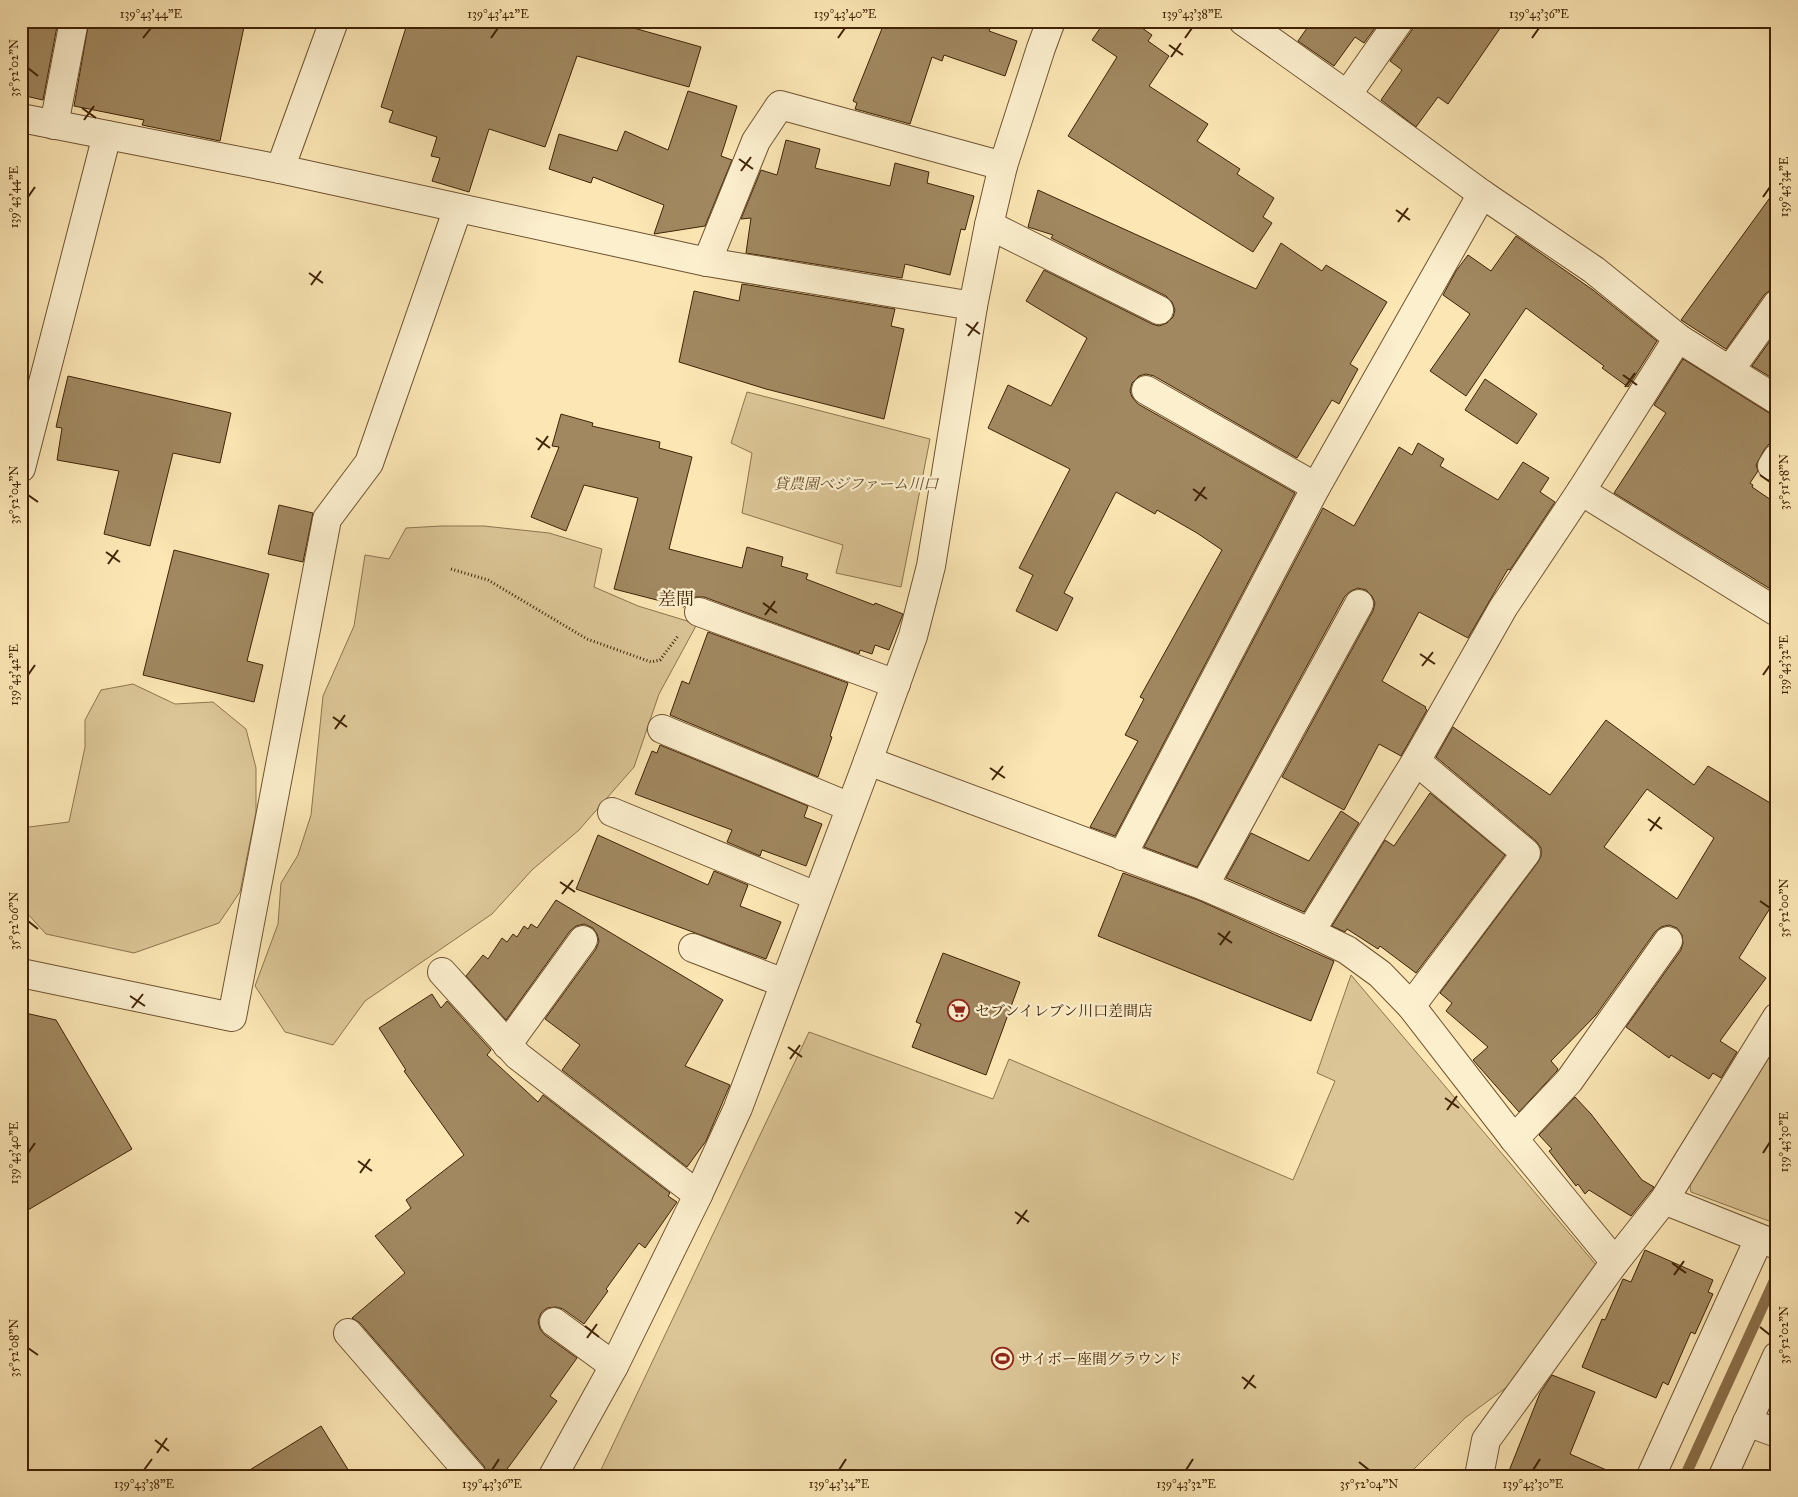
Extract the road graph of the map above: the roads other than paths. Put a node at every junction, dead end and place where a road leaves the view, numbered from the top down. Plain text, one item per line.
1 (74, 21) edge
2 (334, 21) edge
3 (1051, 21) edge
4 (1243, 21) edge
5 (1399, 21) edge
6 (1347, 95) junction
7 (21, 118) edge
8 (54, 125) junction
9 (107, 135) junction
10 (1003, 166) junction
11 (280, 169) junction
12 (1482, 194) junction
13 (458, 208) junction
14 (989, 225) junction
15 (707, 262) junction
16 (1777, 304) edge
17 (973, 306) junction
18 (1158, 310) dead end
19 (1678, 338) junction
20 (1730, 370) junction
21 (1146, 390) dead end
22 (1777, 400) edge
23 (21, 468) edge
24 (1316, 487) junction
25 (1582, 491) junction
26 (1359, 604) dead end
27 (699, 612) road end
28 (1777, 612) edge
29 (896, 684) junction
30 (662, 729) dead end
31 (868, 760) junction
32 (1416, 761) junction
33 (850, 807) junction
34 (612, 812) dead end
35 (1122, 856) junction
36 (1204, 886) junction
37 (816, 896) junction
38 (1310, 932) junction
39 (583, 940) dead end
40 (1668, 941) dead end
41 (693, 948) dead end
42 (442, 972) dead end
43 (21, 973) edge
44 (784, 983) junction
45 (1411, 1006) junction
46 (1777, 1017) edge
47 (507, 1045) junction
48 (1514, 1139) junction
49 (698, 1195) junction
50 (1664, 1200) junction
51 (1768, 1242) edge
52 (1615, 1262) junction
53 (554, 1322) dead end
54 (348, 1333) dead end
55 (1777, 1356) edge
56 (614, 1366) junction
57 (1747, 1422) junction
58 (1777, 1433) edge
59 (472, 1476) edge
60 (553, 1476) edge
61 (1479, 1476) edge
62 (1650, 1476) edge
63 (1723, 1476) edge

1 - 8 street
2 - 11 street
3 - 10 street
4 - 6 street
5 - 6 street
6 - 12 street
7 - 8 street
8 - 9 street
9 - 11 street
9 - 23 street
10 - 14 street
10 - 15 street
11 - 13 street
12 - 19 street
12 - 24 street
13 - 15 street
13 - 43 street
14 - 17 street
14 - 18 street
15 - 17 street
16 - 20 street
17 - 29 street
19 - 20 street
19 - 25 street
20 - 22 street
21 - 24 street
24 - 35 street
25 - 28 street
25 - 32 street
26 - 36 street
27 - 29 street
29 - 31 street
30 - 33 street
31 - 33 street
31 - 35 street
32 - 38 street
32 - 45 street
33 - 37 street
34 - 37 street
35 - 36 street
36 - 38 street
37 - 44 street
38 - 45 street
39 - 47 street
40 - 48 street
41 - 44 street
42 - 47 street
44 - 49 street
45 - 48 street
46 - 50 street
47 - 49 street
48 - 52 street
49 - 56 street
50 - 51 street
50 - 52 street
51 - 62 street
52 - 61 street
53 - 56 street
54 - 59 street
55 - 57 street
56 - 60 street
57 - 58 street
57 - 63 street

